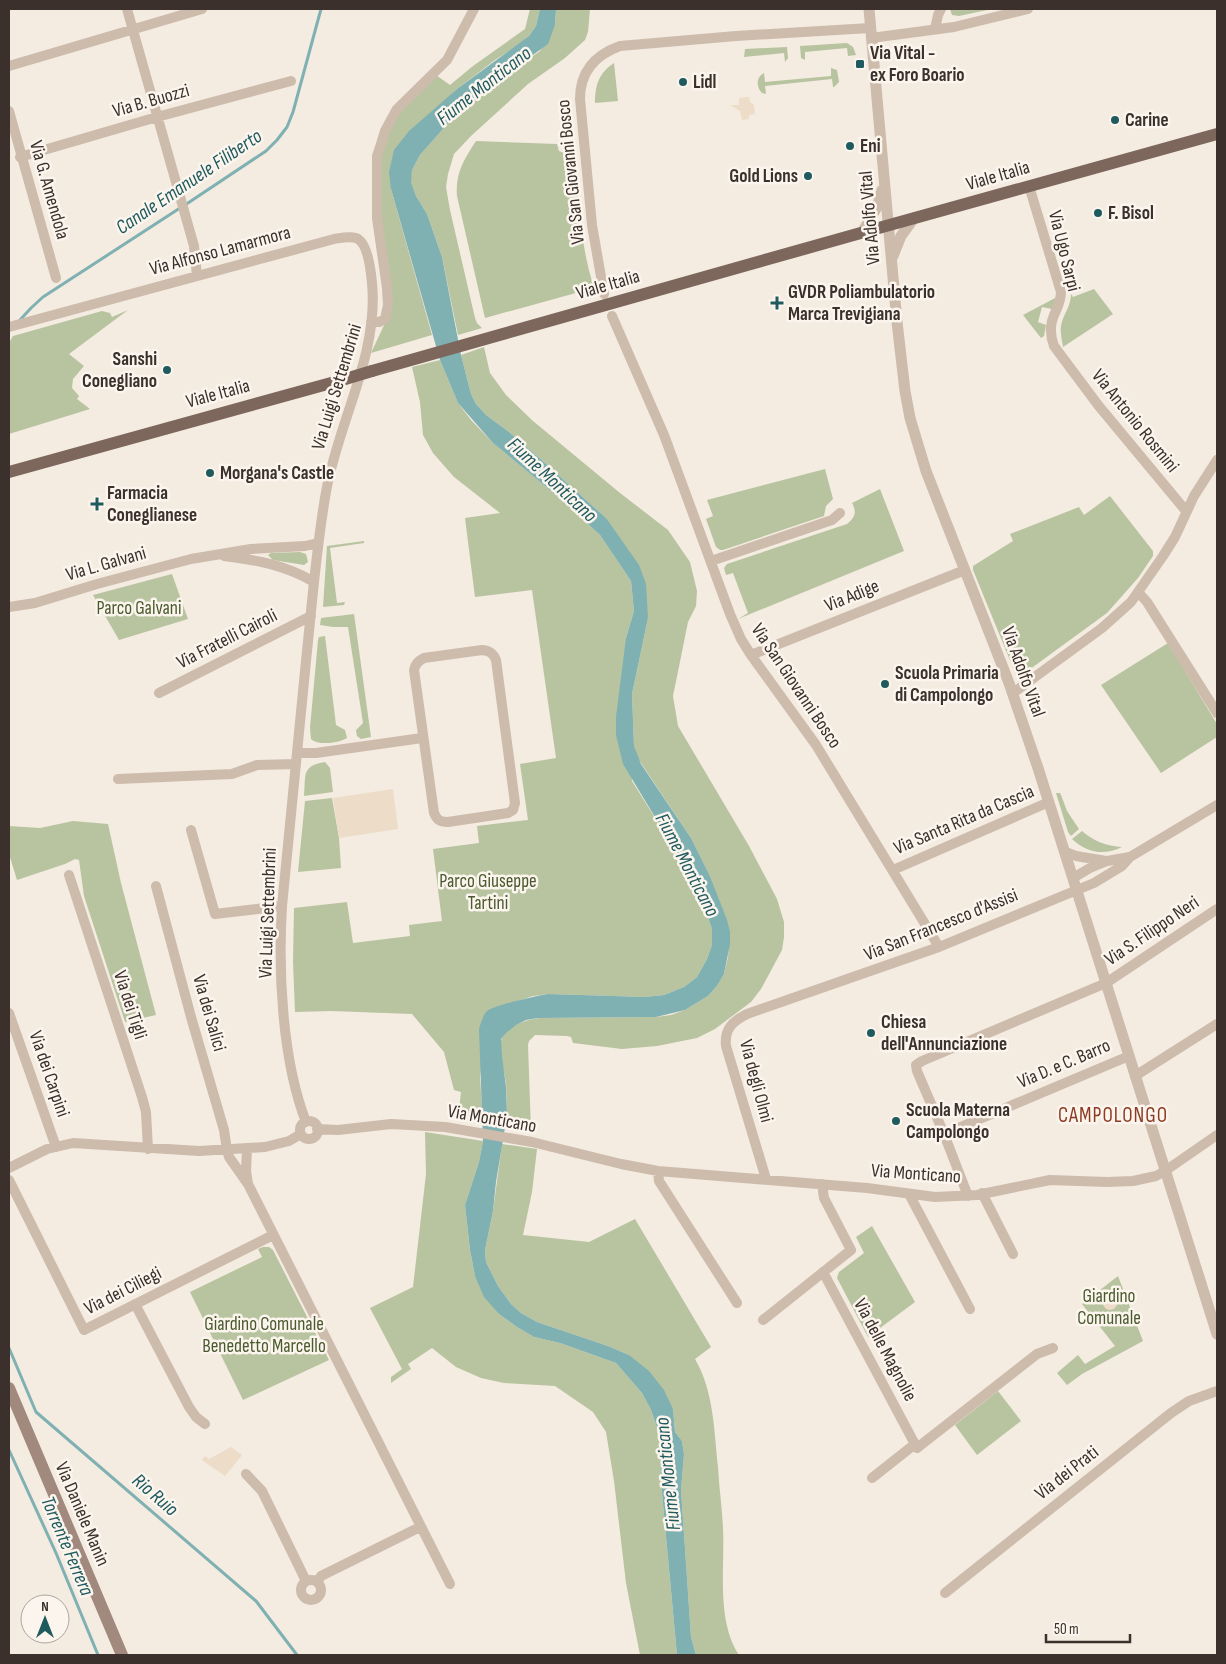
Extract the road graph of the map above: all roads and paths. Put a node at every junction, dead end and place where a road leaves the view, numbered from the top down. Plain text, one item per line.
1 (127, 9) edge
2 (202, 9) edge
3 (474, 9) edge
4 (869, 9) edge
5 (941, 9) edge
6 (1028, 9) edge
7 (935, 29) junction
8 (133, 30) junction
9 (871, 33) junction
10 (9, 66) edge
11 (291, 81) dead end
12 (9, 110) edge
13 (157, 117) junction
14 (1217, 134) edge
15 (20, 157) junction
16 (884, 183) junction
17 (1029, 186) junction
18 (914, 218) junction
19 (888, 226) junction
20 (862, 233) junction
21 (891, 263) junction
22 (197, 276) junction
23 (56, 278) dead end
24 (604, 294) dead end
25 (612, 316) dead end
26 (371, 322) junction
27 (9, 327) edge
28 (1057, 352) joint
29 (1217, 460) edge
30 (9, 472) edge
31 (1186, 511) junction
32 (840, 513) dead end
33 (318, 543) junction
34 (213, 555) junction
35 (711, 561) junction
36 (965, 570) junction
37 (314, 582) junction
38 (1138, 592) junction
39 (9, 607) edge
40 (311, 616) junction
41 (751, 655) junction
42 (159, 693) dead end
43 (1013, 693) junction
44 (1217, 713) edge
45 (422, 738) junction
46 (297, 759) junction
47 (118, 779) dead end
48 (1049, 802) junction
49 (1217, 805) edge
50 (191, 830) dead end
51 (1064, 851) junction
52 (1130, 857) junction
53 (1107, 861) junction
54 (893, 870) junction
55 (69, 875) dead end
56 (1075, 884) junction
57 (156, 886) dead end
58 (282, 906) junction
59 (1217, 908) edge
60 (939, 948) junction
61 (1106, 983) junction
62 (817, 990) joint
63 (9, 1013) edge
64 (1217, 1024) edge
65 (1128, 1056) junction
66 (1135, 1076) junction
67 (306, 1122) junction
68 (317, 1129) junction
69 (301, 1134) junction
70 (944, 1134) junction
71 (1217, 1135) edge
72 (56, 1146) junction
73 (148, 1148) junction
74 (247, 1148) junction
75 (227, 1150) junction
76 (9, 1168) edge
77 (658, 1171) junction
78 (1165, 1171) junction
79 (766, 1179) junction
80 (9, 1180) edge
81 (248, 1184) junction
82 (822, 1184) junction
83 (909, 1194) junction
84 (982, 1194) junction
85 (968, 1196) junction
86 (273, 1235) junction
87 (1013, 1254) dead end
88 (823, 1272) junction
89 (737, 1303) dead end
90 (136, 1304) junction
91 (970, 1309) dead end
92 (763, 1320) dead end
93 (1217, 1334) edge
94 (1052, 1348) dead end
95 (9, 1388) edge
96 (1217, 1391) edge
97 (206, 1424) dead end
98 (916, 1444) junction
99 (246, 1474) dead end
100 (872, 1478) dead end
101 (420, 1527) junction
102 (306, 1581) junction
103 (318, 1581) junction
104 (450, 1584) dead end
105 (945, 1593) dead end
106 (122, 1655) edge

1 - 8 street
2 - 8 street
3 - 26 street, Via Luigi Settembrini
4 - 9 street, Via Adolfo Vital
5 - 7 street
6 - 7 street, Via San Giovanni Bosco
7 - 9 street, Via San Giovanni Bosco
8 - 10 street
8 - 13 street
9 - 16 street, Via Adolfo Vital
9 - 24 street, Via San Giovanni Bosco
11 - 13 street, Via B. Buozzi
12 - 15 street, Via G. Amendola
13 - 15 street, Via B. Buozzi
13 - 22 street
14 - 17 main road, Viale Italia
15 - 23 street, Via G. Amendola
16 - 19 street, Via Adolfo Vital
16 - 20 street
17 - 18 main road, Viale Italia
17 - 28 street, Via Ugo Sarpi
18 - 19 main road, Viale Italia
18 - 21 street
19 - 20 main road, Viale Italia
19 - 21 street, Via Adolfo Vital
20 - 30 main road, Viale Italia, bridge
21 - 36 street, Via Adolfo Vital
22 - 26 street, Via Alfonso Lamarmora
22 - 27 street, Via Alfonso Lamarmora
25 - 35 street, Via San Giovanni Bosco
26 - 33 street, Via Luigi Settembrini
28 - 31 street, Via Antonio Rosmini
29 - 31 street, Via Antonio Rosmini
31 - 38 street, Via Antonio Rosmini
32 - 35 street
33 - 34 street, Via L. Galvani
33 - 37 street, Via Luigi Settembrini
34 - 37 street
34 - 39 street, Via L. Galvani
35 - 41 street, Via San Giovanni Bosco
36 - 41 street, Via Adige
36 - 43 street, Via Adolfo Vital
37 - 40 street, Via Luigi Settembrini
38 - 43 street, Via Antonio Rosmini
38 - 44 street
40 - 42 street, Via Fratelli Cairoli
40 - 46 street, Via Luigi Settembrini
41 - 54 street, Via San Giovanni Bosco
43 - 48 street, Via Adolfo Vital
45 - 45 street
45 - 46 street
46 - 47 street
46 - 58 street, Via Luigi Settembrini
48 - 51 street, Via Adolfo Vital
48 - 54 street, Via Santa Rita da Cascia
49 - 52 street
50 - 58 street
51 - 53 street
51 - 56 street, Via Adolfo Vital
52 - 53 street
52 - 56 street
53 - 56 street
54 - 60 street, Via San Giovanni Bosco
55 - 73 street, Via dei Tigli
56 - 60 street, Via San Francesco d'Assisi
56 - 61 street, Via Adolfo Vital
57 - 75 street, Via dei Salici
58 - 67 street, Via Luigi Settembrini
59 - 61 street, Via S. Filippo Neri
60 - 62 street, Via San Francesco d'Assisi
61 - 65 street, Via Adolfo Vital
61 - 70 street, Via S. Filippo Neri
62 - 79 street, Via degli Olmi
63 - 72 street, Via dei Carpini
64 - 66 street
65 - 66 street, Via Adolfo Vital
65 - 70 street, Via D. e C. Barro
66 - 78 street, Via Adolfo Vital
67 - 68 street
67 - 69 street
68 - 69 street
68 - 77 street, Via Monticano
69 - 74 street
70 - 85 street
71 - 78 street, Via Monticano
72 - 73 street
72 - 76 street
73 - 75 street
74 - 75 street
74 - 81 street
75 - 81 street
77 - 79 street, Via Monticano
77 - 89 street
78 - 84 street, Via Monticano
78 - 93 street, Via Adolfo Vital
79 - 82 street, Via Monticano
80 - 90 street, Via dei Ciliegi
81 - 86 street
82 - 83 street, Via Monticano
82 - 88 street
83 - 85 street, Via Monticano
83 - 91 street
84 - 85 street, Via Monticano
84 - 87 street
86 - 90 street, Via dei Ciliegi
86 - 101 street
88 - 92 street
88 - 98 street, Via delle Magnolie
90 - 97 street
94 - 98 street
95 - 106 main road, Via Daniele Manin
96 - 105 street, Via dei Prati
98 - 100 street
99 - 102 street
101 - 103 street
101 - 104 street
102 - 103 street
102 - 103 street

